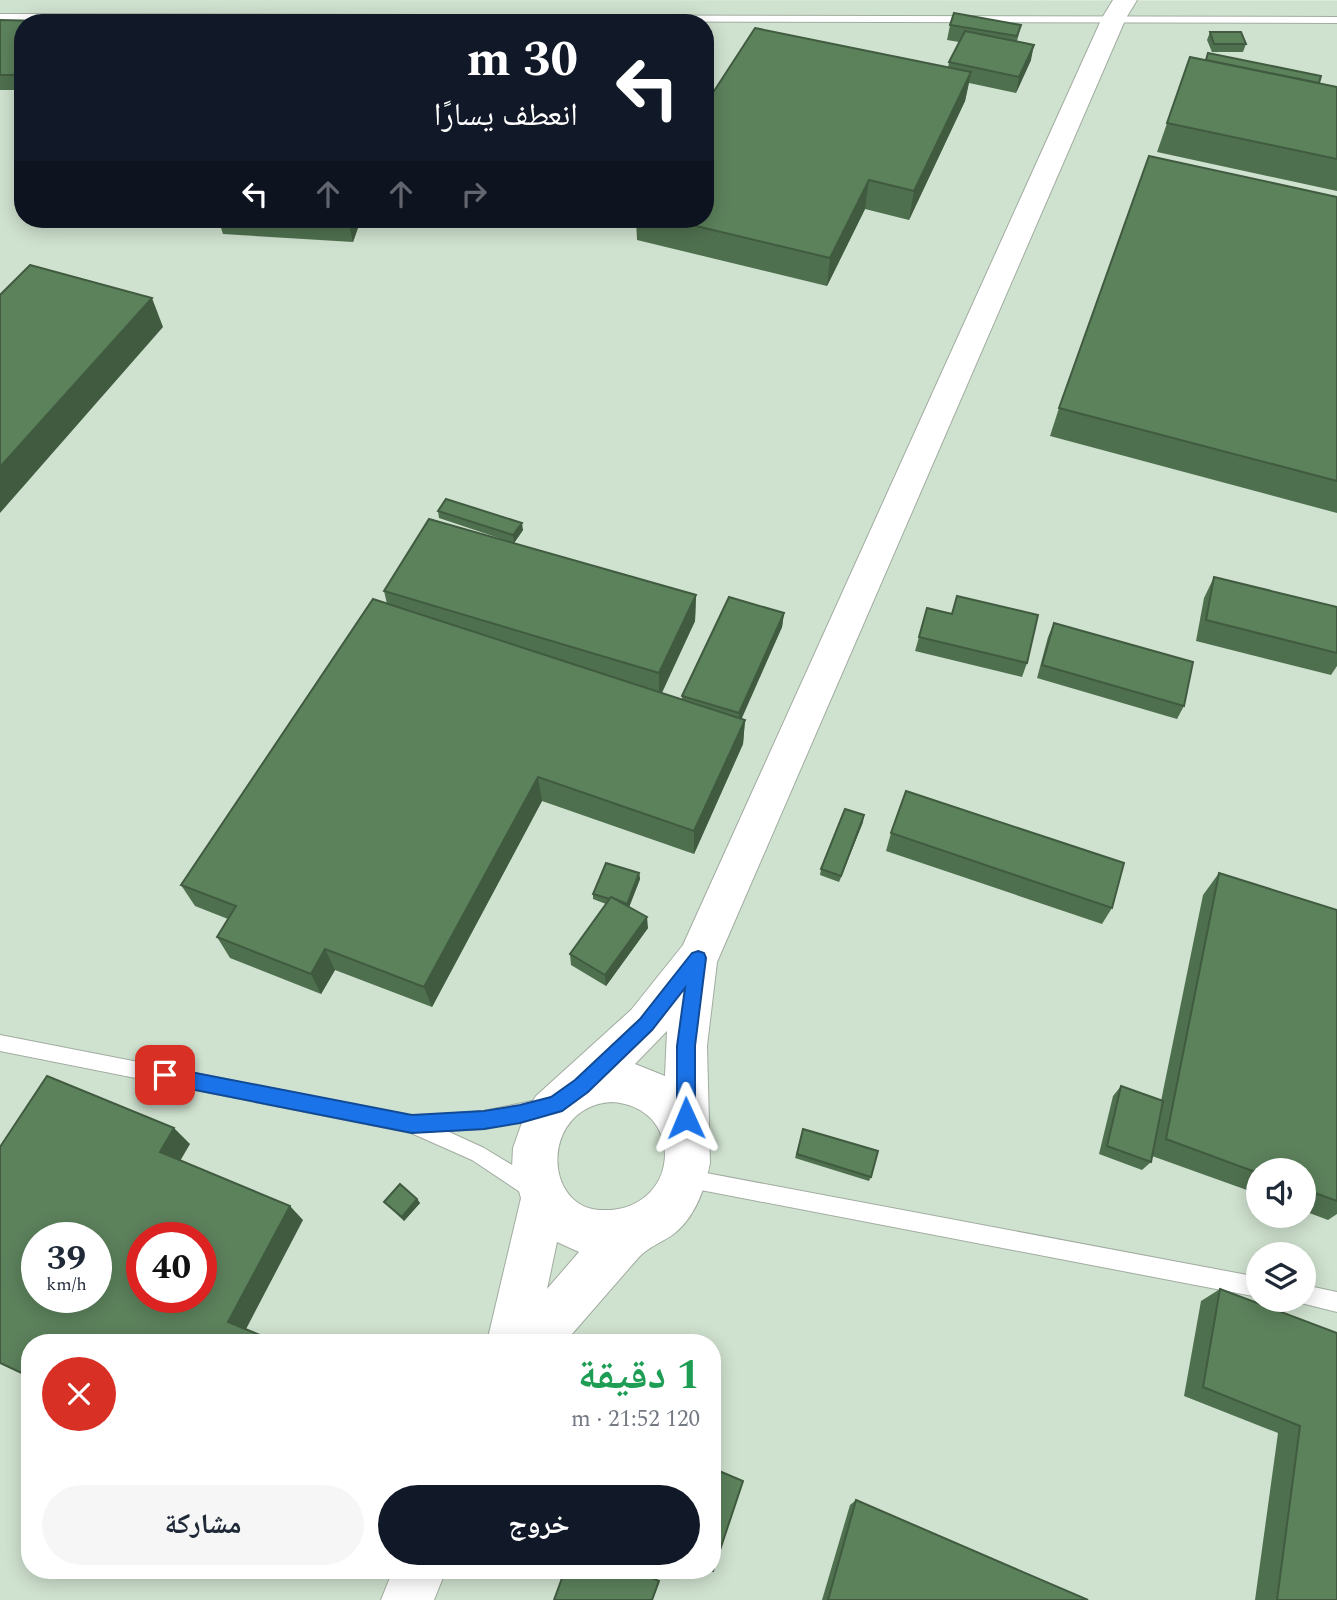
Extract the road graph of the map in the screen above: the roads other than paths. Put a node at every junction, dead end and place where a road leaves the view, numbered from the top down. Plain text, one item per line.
1 (1119, 9) edge
2 (420, 14) edge
3 (1337, 20) edge
4 (698, 958) junction
5 (0, 1043) edge
6 (568, 1095) junction
7 (412, 1124) junction
8 (687, 1160) junction
9 (542, 1196) junction
10 (635, 1230) junction
11 (1246, 1284) edge
12 (1316, 1298) edge
13 (1337, 1302) edge
14 (513, 1334) edge
15 (542, 1334) edge
16 (416, 1579) edge
17 (407, 1600) edge

1 - 2 lane
1 - 3 lane
1 - 4 street
4 - 6 street
4 - 8 street
5 - 7 lane
6 - 7 lane
6 - 8 street
6 - 9 street
7 - 9 lane
8 - 10 street
8 - 11 lane
9 - 10 street
9 - 14 street
10 - 15 street
12 - 13 lane
16 - 17 street

